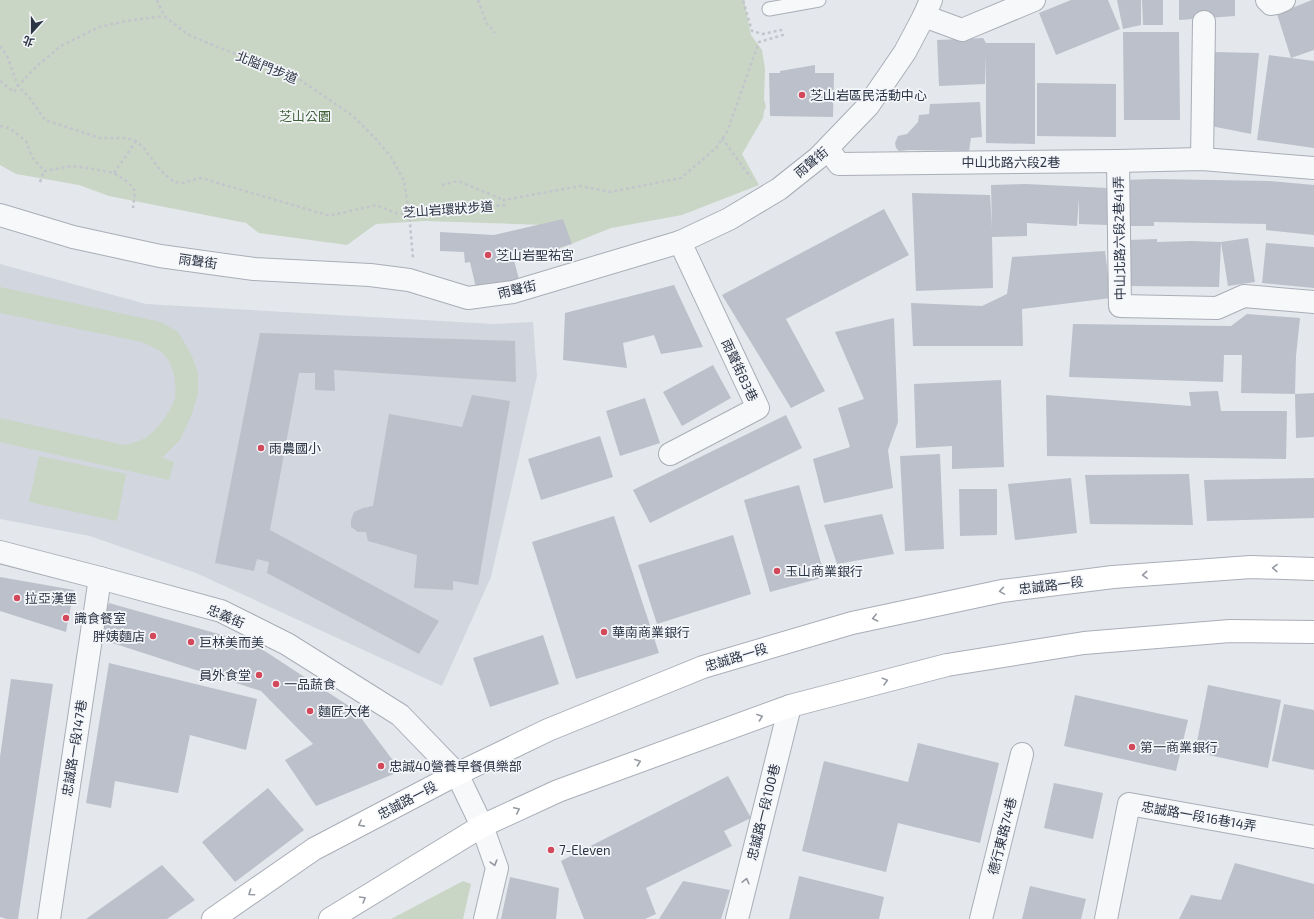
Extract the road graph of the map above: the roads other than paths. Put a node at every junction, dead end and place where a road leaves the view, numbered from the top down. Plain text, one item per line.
1 (819, 0) edge
2 (1034, 0) edge
3 (1267, 0) edge
4 (1284, 0) edge
5 (927, 8) edge
6 (769, 9) dead end
7 (1204, 22) dead end
8 (828, 149) junction
9 (1202, 159) junction
10 (1118, 162) junction
11 (1314, 168) edge
12 (0, 215) edge
13 (680, 242) junction
14 (1314, 302) edge
15 (670, 454) dead end
16 (0, 552) edge
17 (1314, 569) edge
18 (100, 578) junction
19 (1314, 632) edge
20 (790, 706) junction
21 (1022, 754) dead end
22 (457, 774) junction
23 (482, 826) junction
24 (1314, 837) edge
25 (49, 919) edge
26 (213, 919) edge
27 (330, 919) edge
28 (485, 919) edge
29 (737, 919) edge
30 (981, 919) edge
31 (1106, 919) edge

1 - 6 lane
2 - 5 street
3 - 4 street
5 - 8 street, 雨聲街
7 - 9 street
8 - 10 street, 中山北路六段2巷
8 - 13 street, 雨聲街
9 - 10 street, 中山北路六段2巷
9 - 11 street, 中山北路六段2巷
10 - 14 street, 中山北路六段2巷41弄
12 - 13 street, 雨聲街
13 - 15 street, 雨聲街83巷
16 - 18 street, 忠義街
17 -> 22 street, 忠誠路一段
18 - 22 street, 忠義街
18 - 25 street, 忠誠路一段147巷
20 -> 19 street
23 -> 20 street
29 -> 20 street, 忠誠路一段100巷
21 - 30 street, 德行東路74巷
22 - 23 street, 忠義街
22 -> 26 street, 忠誠路一段
27 -> 23 street
23 -> 28 street, 忠義街
24 - 31 street, 忠誠路一段16巷14弄

